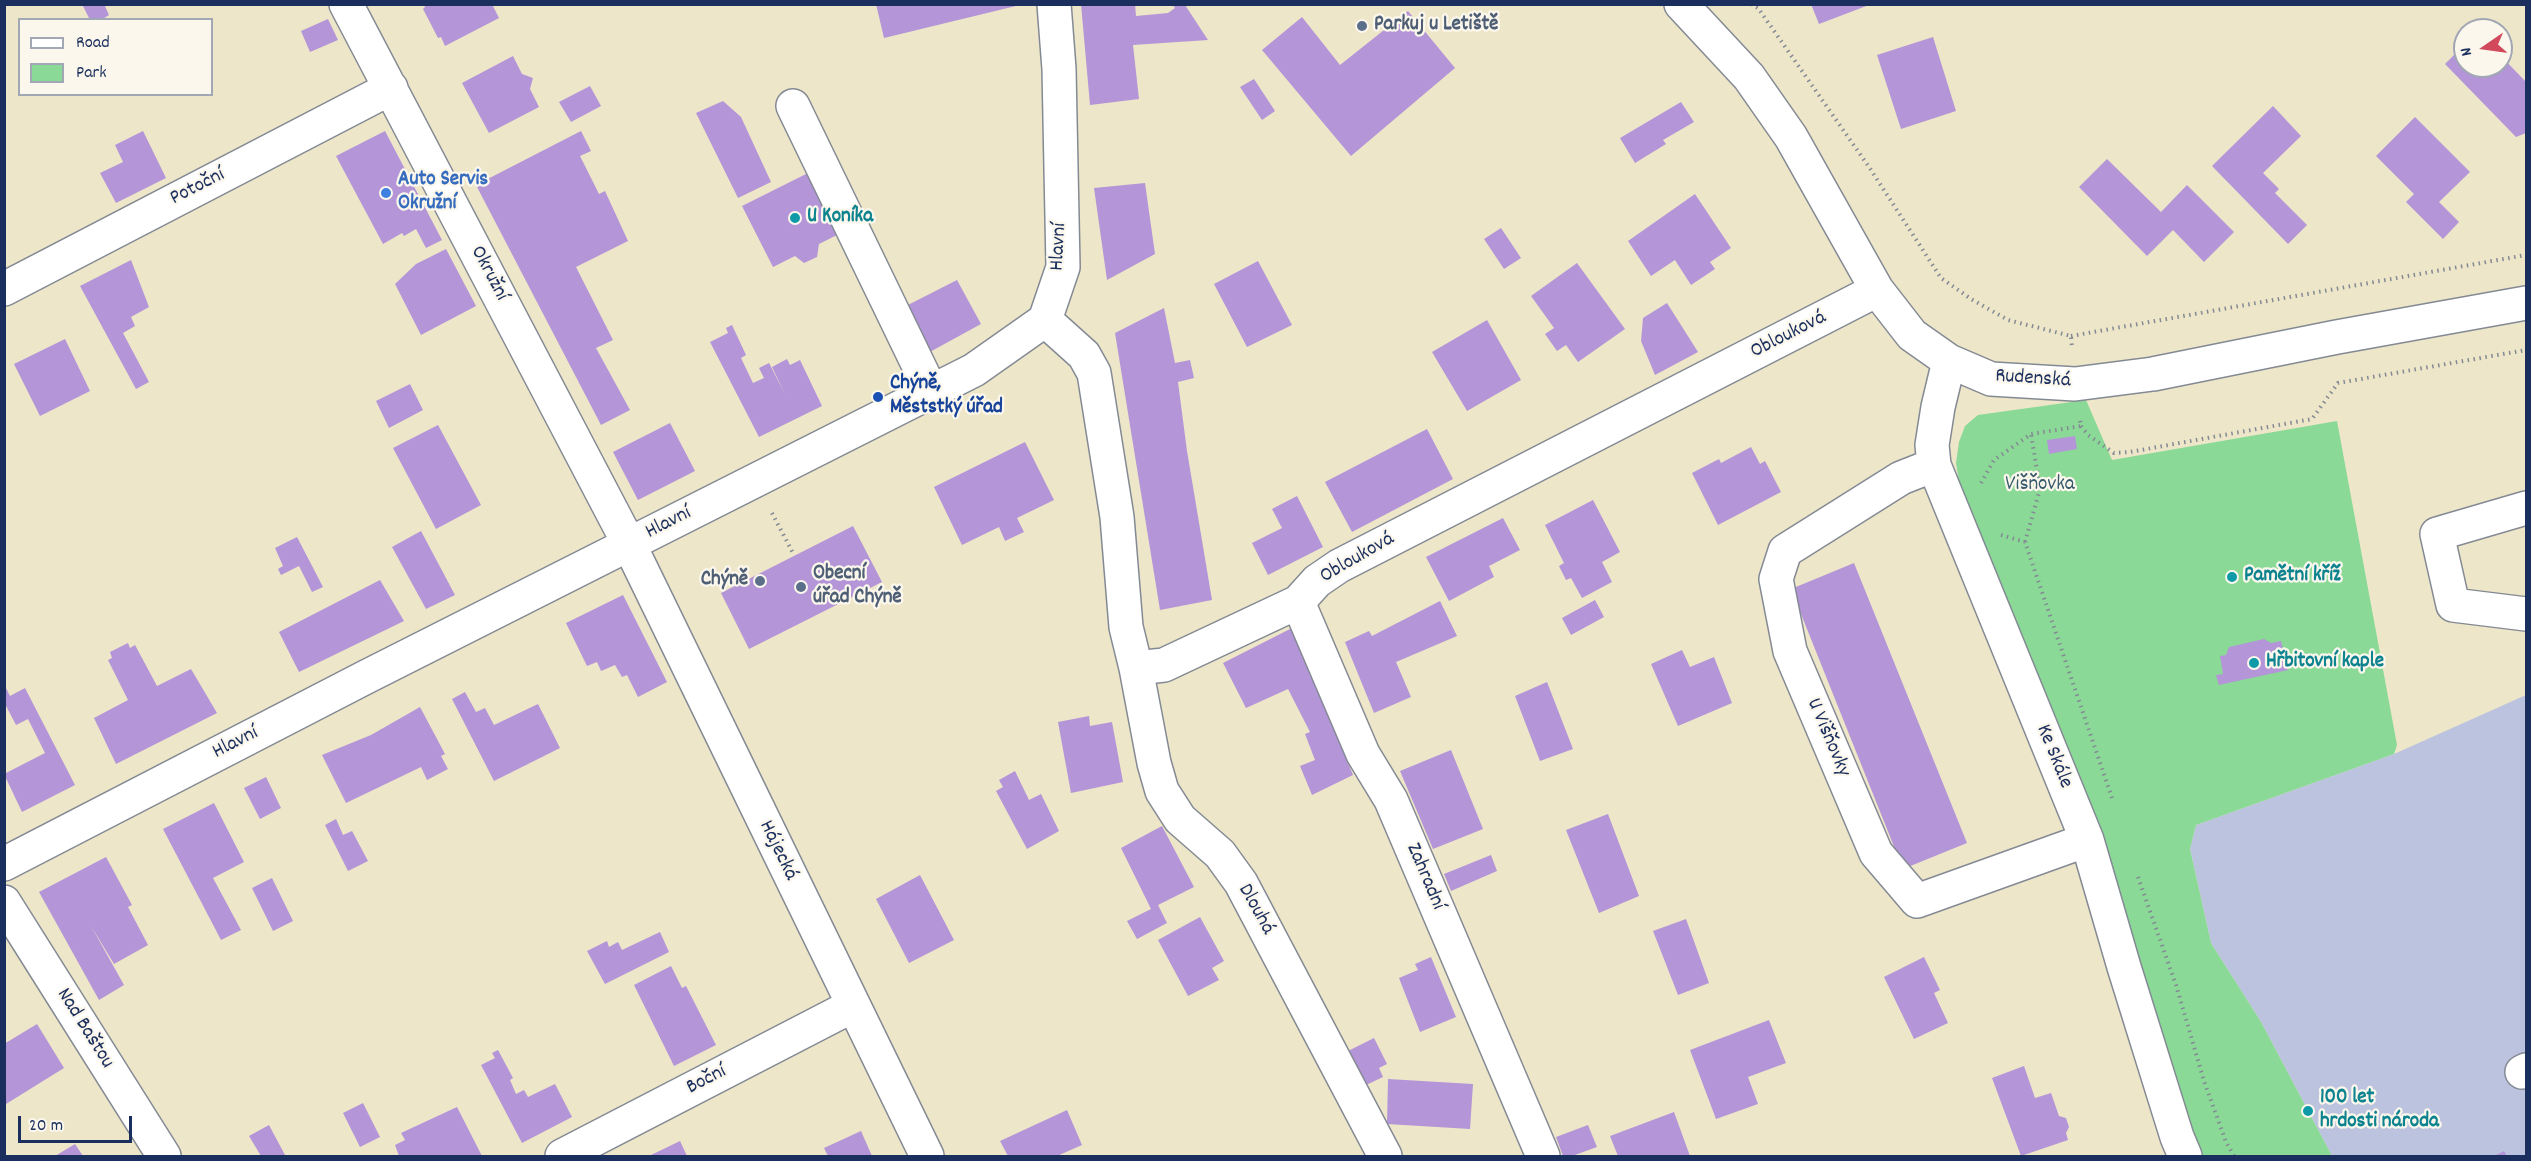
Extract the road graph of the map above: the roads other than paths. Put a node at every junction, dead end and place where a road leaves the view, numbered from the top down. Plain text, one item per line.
1 (346, 4) edge
2 (1054, 4) edge
3 (1681, 4) edge
4 (391, 88) junction
5 (793, 106) dead end
6 (4, 289) edge
7 (1877, 290) junction
8 (2526, 303) edge
9 (1045, 320) junction
10 (1949, 362) junction
11 (931, 391) junction
12 (1934, 465) junction
13 (2526, 507) edge
14 (629, 544) junction
15 (1298, 602) junction
16 (2526, 614) edge
17 (1136, 668) junction
18 (2087, 840) junction
19 (4, 864) edge
20 (4, 902) edge
21 (852, 1006) junction
22 (164, 1156) edge
23 (562, 1156) edge
24 (927, 1156) edge
25 (1385, 1156) edge
26 (1543, 1156) edge
27 (2185, 1156) edge

1 - 4 street, Okružní
2 - 9 street, Hlavní
3 - 7 street, Rudenská
4 - 6 street, Potoční
4 - 14 street, Okružní
5 - 11 street
7 - 10 street, Rudenská
7 - 15 street, Oblouková
8 - 10 street, Rudenská
9 - 11 street, Hlavní
9 - 17 street
10 - 12 street, Ke Skále
11 - 14 street, Hlavní
12 - 18 street, Ke Skále
12 - 18 street, U Višňovky
13 - 16 street
14 - 19 street, Hlavní
14 - 21 street, Hájecká
15 - 17 street, Oblouková
15 - 26 street, Zahradní
17 - 25 street, Dlouhá
18 - 27 street, Ke Skále
20 - 22 street, Nad Baštou
21 - 23 street, Boční
21 - 24 street, Hájecká

